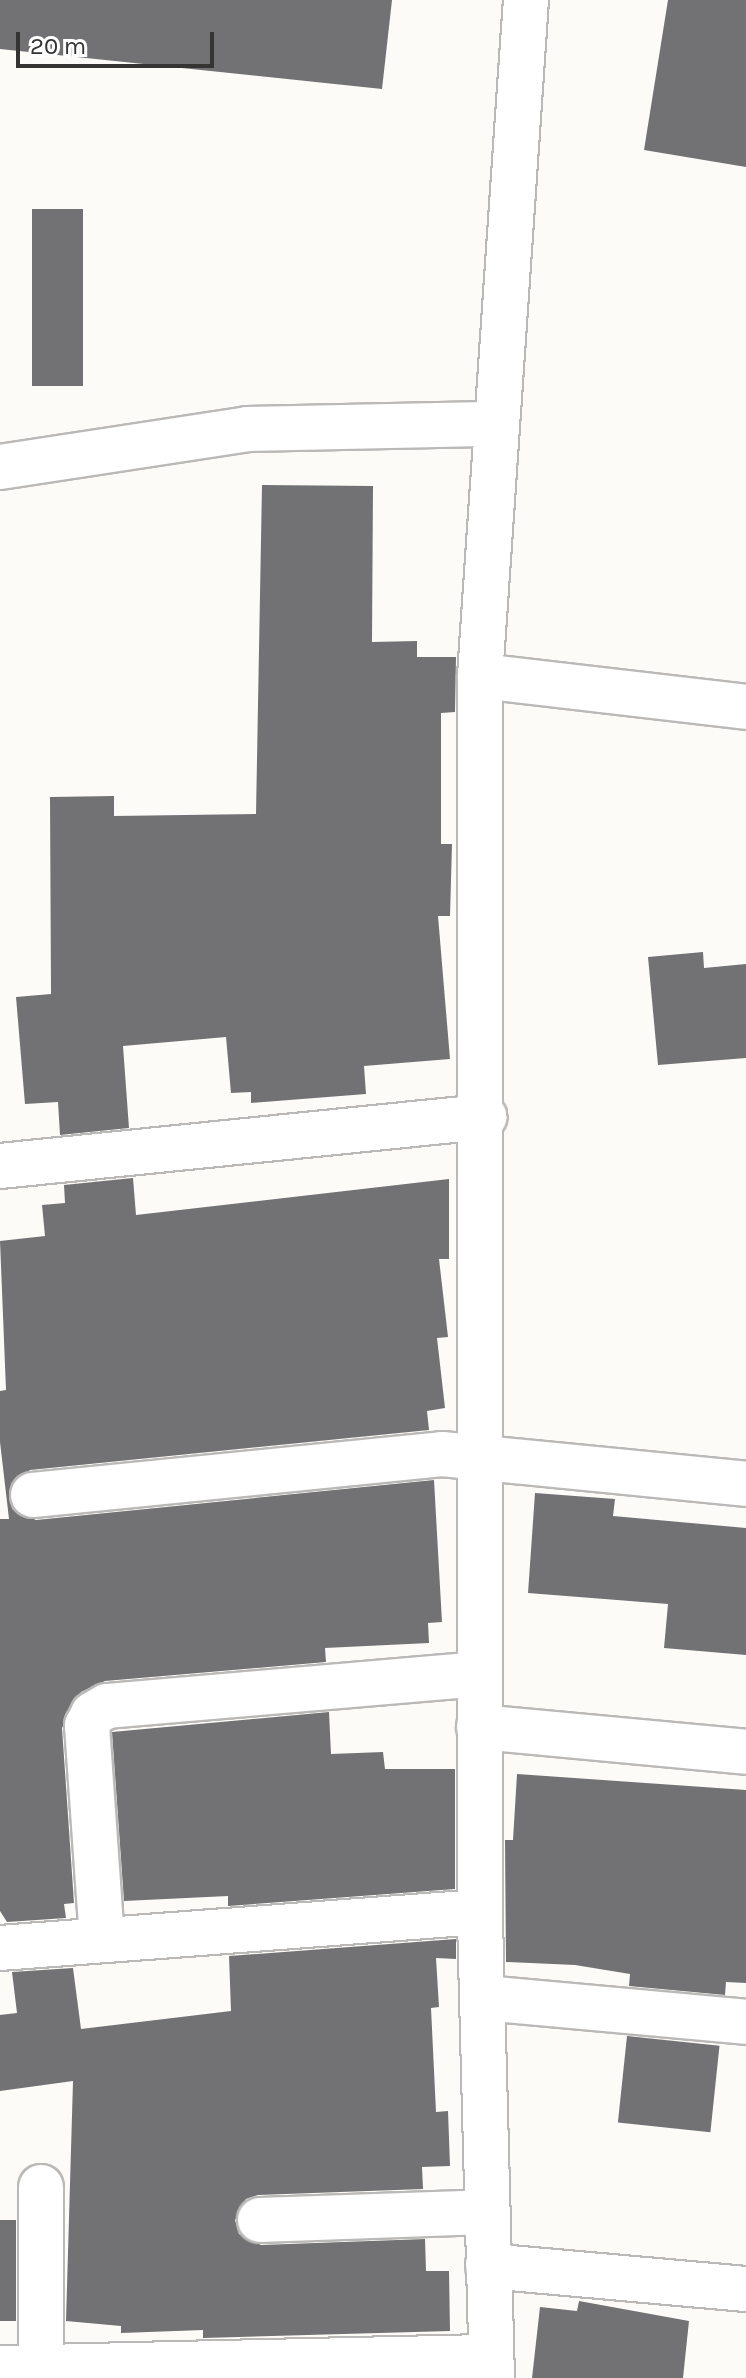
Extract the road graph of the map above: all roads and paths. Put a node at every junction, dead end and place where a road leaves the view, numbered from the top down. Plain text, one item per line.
1 (526, 0) edge
2 (492, 424) junction
3 (0, 467) edge
4 (480, 676) junction
5 (746, 707) edge
6 (485, 1117) junction
7 (0, 1166) edge
8 (478, 1458) junction
9 (746, 1484) edge
10 (33, 1495) dead end
11 (479, 1674) junction
12 (479, 1727) junction
13 (746, 1752) edge
14 (480, 1912) junction
15 (102, 1940) junction
16 (0, 1948) edge
17 (484, 1998) junction
18 (746, 2022) edge
19 (41, 2187) dead end
20 (485, 2212) junction
21 (260, 2220) dead end
22 (488, 2266) junction
23 (746, 2289) edge
24 (20, 2368) edge
25 (491, 2368) edge

1 - 2 street
2 - 3 street
2 - 4 street
4 - 5 street
4 - 6 street
6 - 7 street
6 - 8 street
8 - 9 street
8 - 10 street
8 - 11 street
11 - 12 street
11 - 15 street
12 - 13 street
12 - 14 street
14 - 15 street
14 - 17 street
15 - 16 street
17 - 18 street
17 - 20 street
19 - 24 street
20 - 21 street
20 - 22 street
22 - 23 street
22 - 25 street
24 - 25 street

